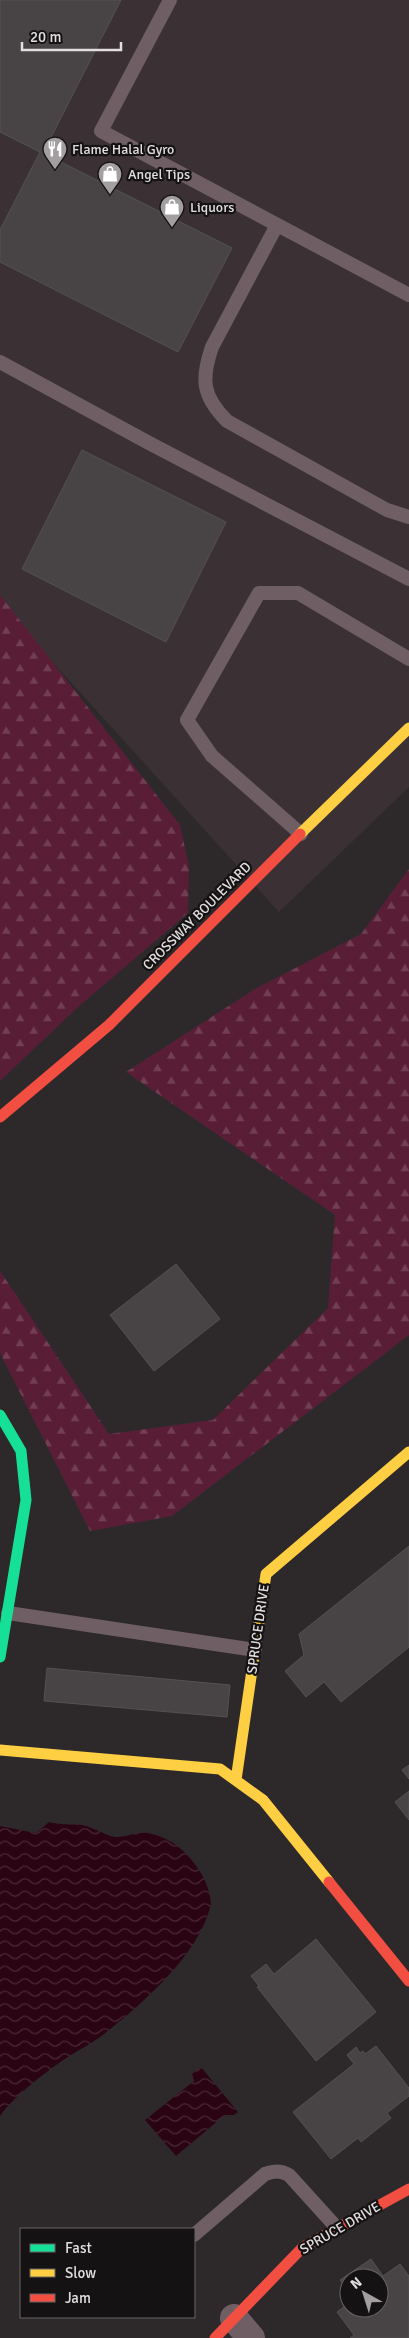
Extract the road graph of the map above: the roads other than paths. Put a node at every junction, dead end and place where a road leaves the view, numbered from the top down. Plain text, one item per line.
1 (170, 0) edge
2 (277, 225) junction
3 (409, 295) edge
4 (0, 362) edge
5 (409, 518) edge
6 (409, 579) edge
7 (409, 659) edge
8 (409, 728) edge
9 (301, 834) junction
10 (0, 1117) edge
11 (0, 1415) edge
12 (409, 1452) edge
13 (8, 1613) junction
14 (255, 1650) junction
15 (0, 1657) edge
16 (0, 1750) edge
17 (236, 1780) junction
18 (408, 1977) edge
19 (409, 2189) edge
20 (337, 2228) junction
21 (195, 2235) edge
22 (243, 2328) edge
23 (215, 2338) edge

1 - 2 lane
2 - 3 lane
2 - 5 lane
4 - 6 lane
7 - 9 lane
8 - 9 street, CROSSWAY BOULEVARD
9 - 10 street, CROSSWAY BOULEVARD
11 - 13 street
12 - 14 street, SPRUCE DRIVE
13 - 14 lane
13 - 15 street
14 - 17 street, SPRUCE DRIVE
16 - 17 street
17 - 18 street
19 - 20 street, SPRUCE DRIVE
20 - 21 lane
20 - 22 street, SPRUCE DRIVE
22 - 23 street, SPRUCE DRIVE

